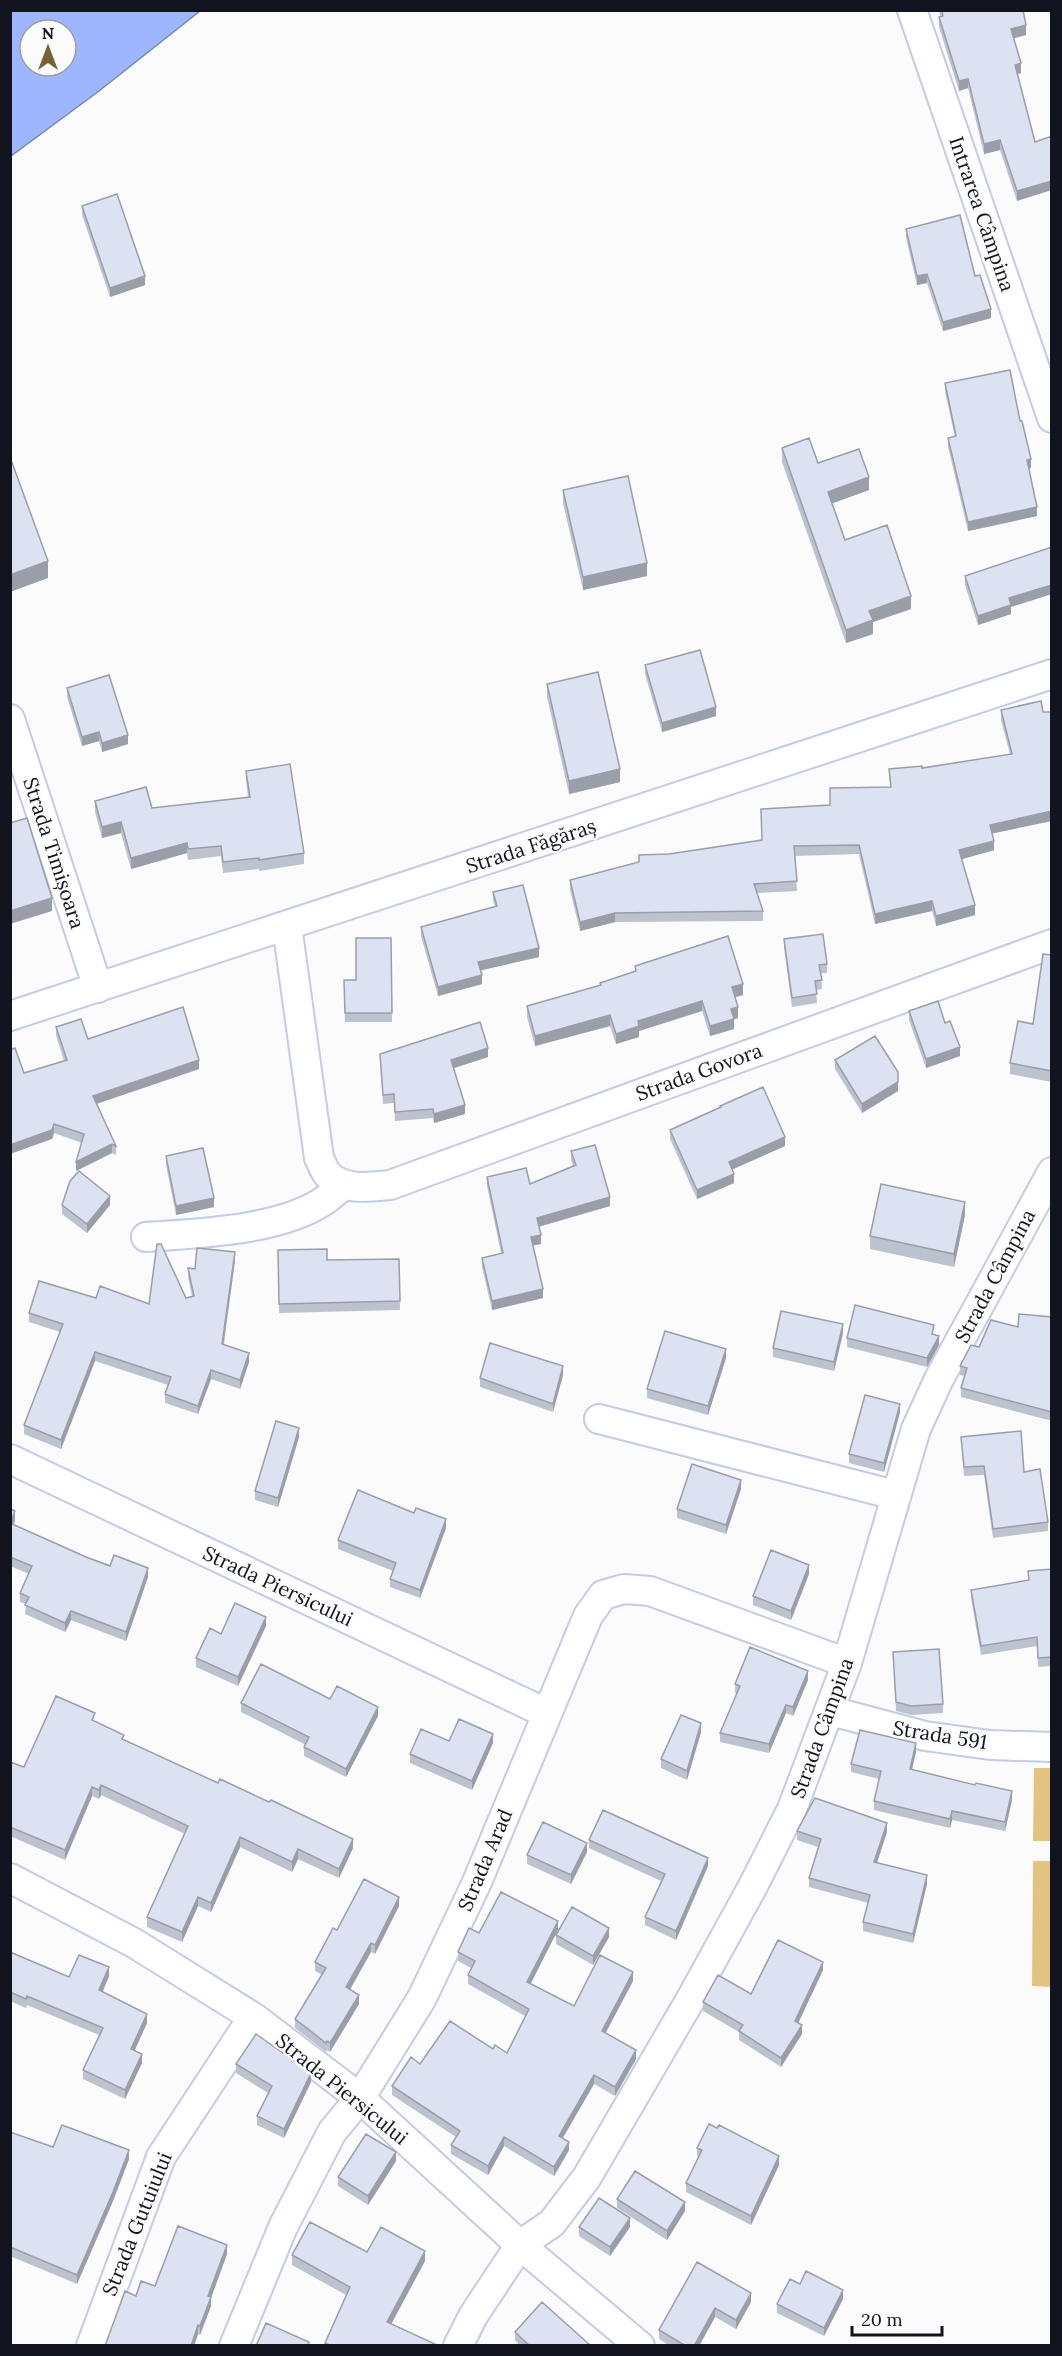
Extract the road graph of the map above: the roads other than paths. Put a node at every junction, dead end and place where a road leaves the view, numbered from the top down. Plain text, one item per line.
1 (912, 10) edge
2 (1052, 418) edge
3 (1052, 674) edge
4 (10, 719) edge
5 (287, 926) junction
6 (1052, 944) edge
7 (98, 988) junction
8 (10, 1016) edge
9 (1052, 1172) edge
10 (344, 1185) junction
11 (146, 1238) dead end
12 (599, 1419) dead end
13 (10, 1459) edge
14 (895, 1495) junction
15 (847, 1663) junction
16 (831, 1711) junction
17 (546, 1713) junction
18 (1052, 1747) edge
19 (10, 1878) edge
20 (253, 2017) junction
21 (360, 2098) junction
22 (520, 2245) junction
23 (91, 2346) edge
24 (234, 2346) edge
25 (458, 2346) edge
26 (640, 2346) edge

1 - 2 street, Intrarea Câmpina
3 - 5 street, Strada Făgăraș
4 - 7 street, Strada Timișoara
5 - 7 street, Strada Făgăraș
5 - 10 street
6 - 10 street, Strada Govora
7 - 8 street, Strada Făgăraș
9 - 14 street, Strada Câmpina
10 - 11 street
12 - 14 street
13 - 17 street, Strada Piersicului
14 - 15 street, Strada Câmpina
15 - 16 street, Strada Câmpina
15 - 17 street, Strada Arad
16 - 18 street, Strada 591
16 - 22 street, Strada Câmpina
17 - 21 street, Strada Arad
19 - 20 street, Strada Piersicului
20 - 21 street, Strada Piersicului
20 - 23 street, Strada Gutuiului
21 - 22 street, Strada Piersicului
21 - 24 street, Strada Arad
22 - 25 street
22 - 26 street, Strada Piersicului

